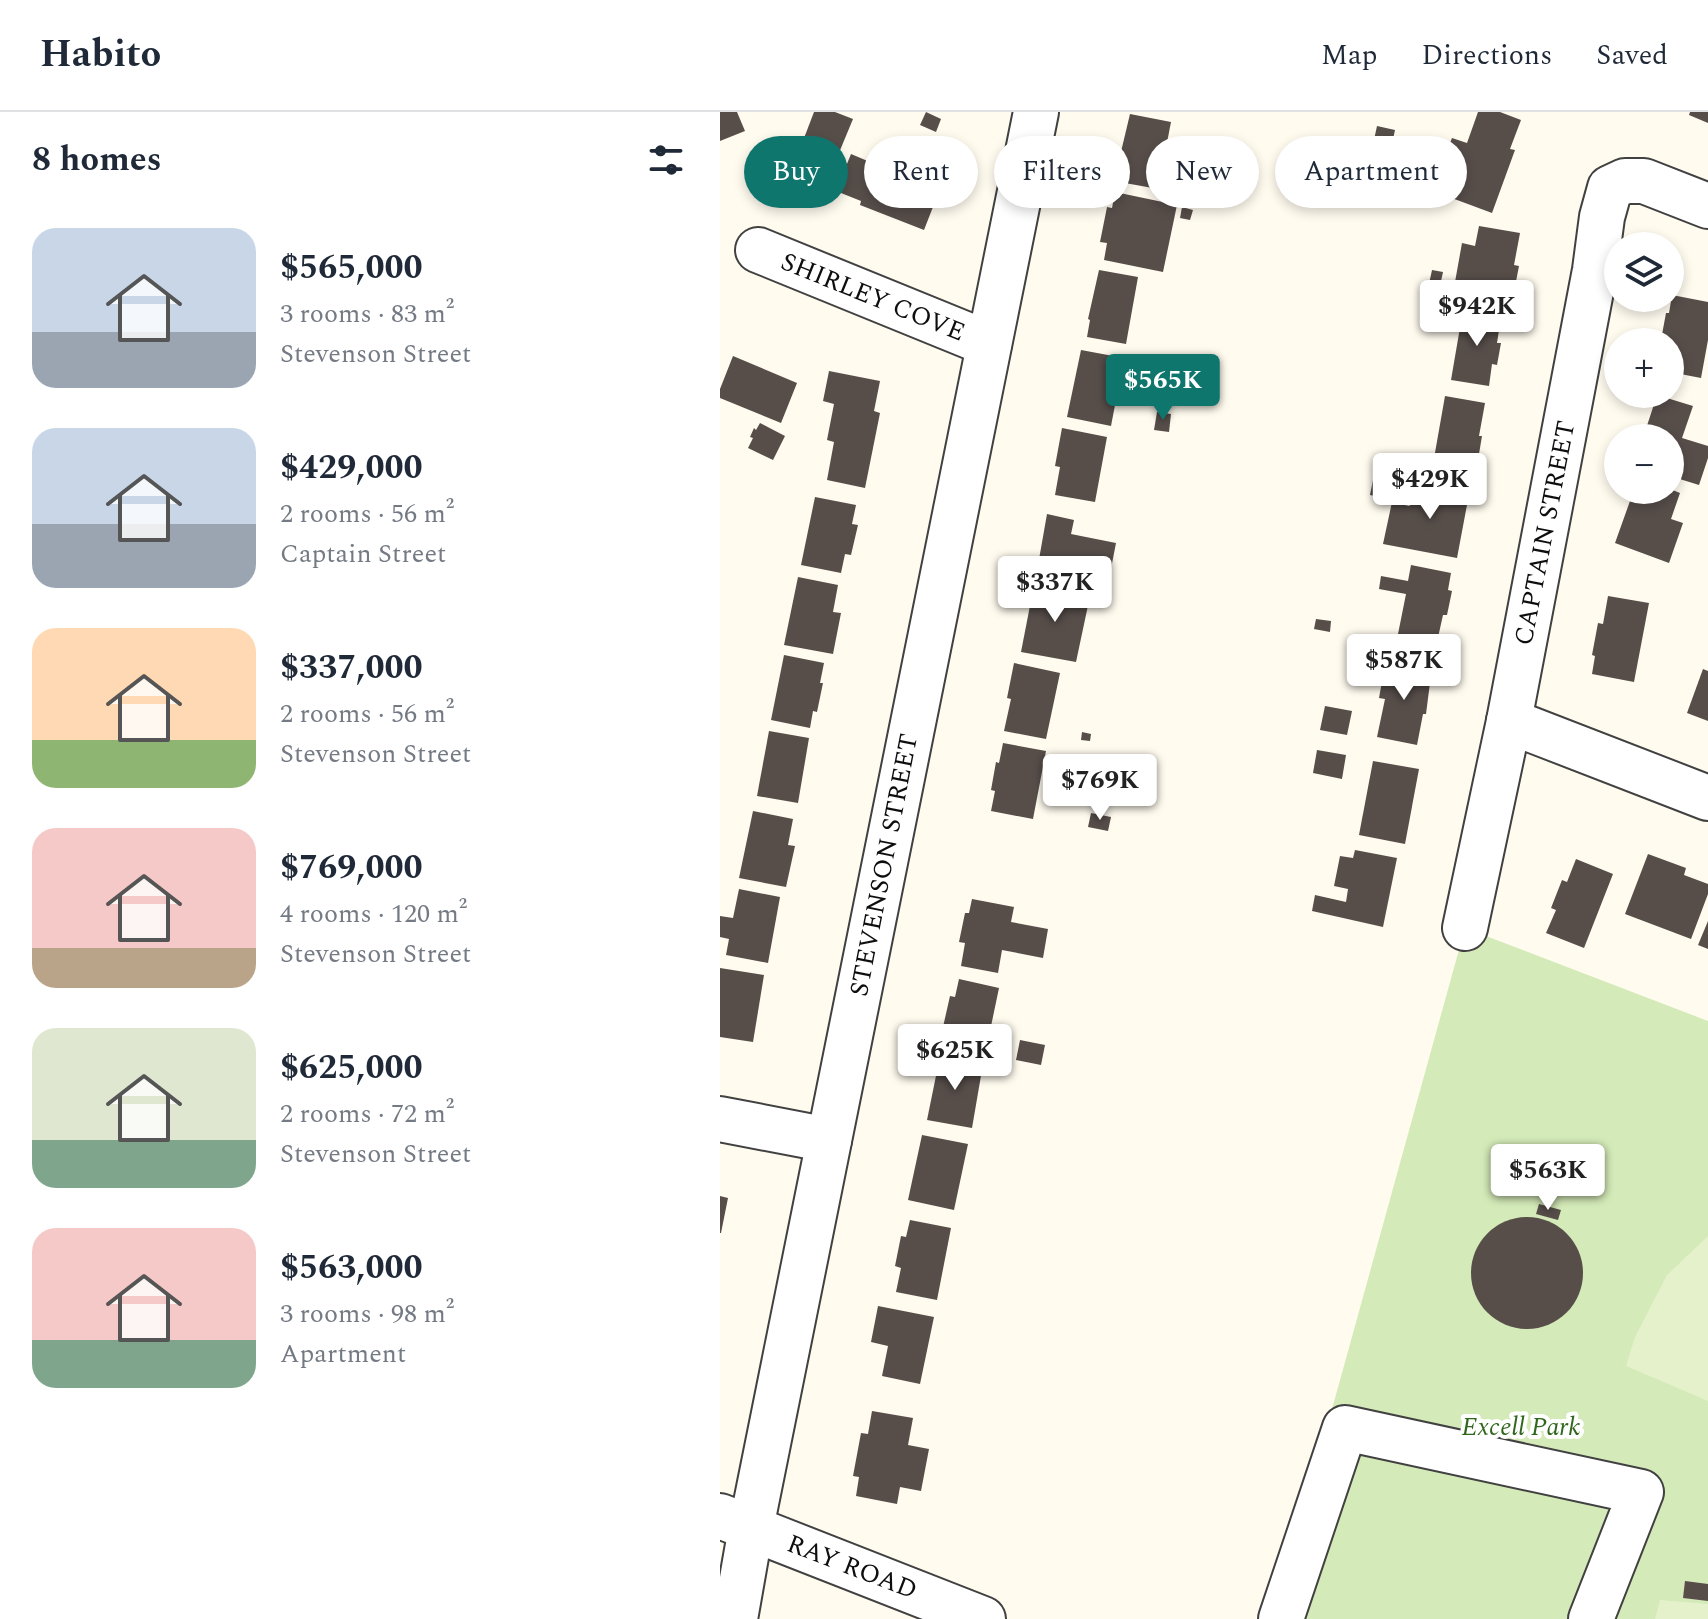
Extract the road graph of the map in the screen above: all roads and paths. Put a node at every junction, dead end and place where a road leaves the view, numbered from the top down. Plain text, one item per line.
1 (1036, 112) edge
2 (1708, 206) edge
3 (758, 250) dead end
4 (989, 344) junction
5 (1509, 721) junction
6 (1708, 798) edge
7 (1465, 928) dead end
8 (720, 1119) edge
9 (829, 1140) junction
10 (736, 1522) edge
11 (735, 1619) edge
12 (983, 1619) edge
13 (1281, 1619) edge
14 (1591, 1619) edge

1 - 4 street, STEVENSON STREET
2 - 5 street, CAPTAIN STREET
3 - 4 street, SHIRLEY COVE
4 - 9 street, STEVENSON STREET
5 - 6 street
5 - 7 street, CAPTAIN STREET
8 - 9 street
9 - 10 street, STEVENSON STREET
10 - 11 street, STEVENSON STREET
10 - 12 street, RAY ROAD
13 - 14 street

